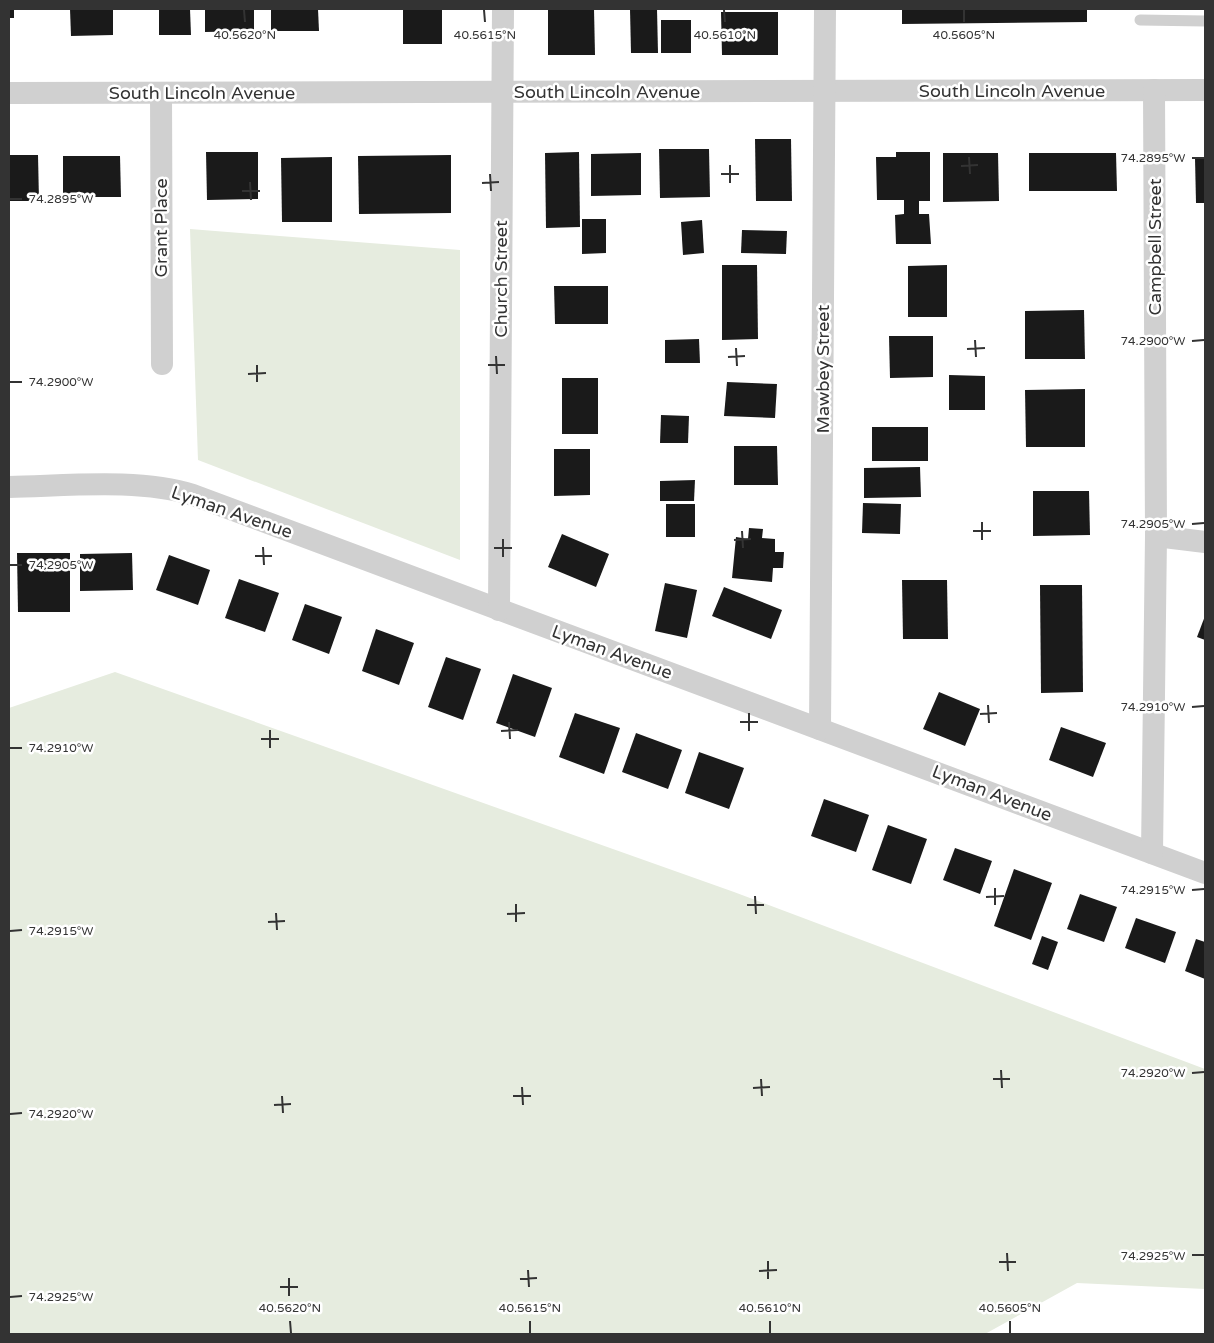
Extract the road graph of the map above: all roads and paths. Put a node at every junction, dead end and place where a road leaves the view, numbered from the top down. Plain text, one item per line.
1 (503, 9) edge
2 (826, 9) edge
3 (1140, 20) dead end
4 (1205, 21) edge
5 (1154, 90) junction
6 (1205, 90) edge
7 (825, 91) junction
8 (502, 92) junction
9 (9, 93) edge
10 (161, 93) junction
11 (162, 364) dead end
12 (9, 487) edge
13 (1156, 536) junction
14 (1205, 542) edge
15 (498, 610) junction
16 (820, 729) junction
17 (1152, 853) junction
18 (1205, 873) edge

1 - 8 street, Church Street
2 - 7 street, Mawbey Street
3 - 4 lane
5 - 6 street, South Lincoln Avenue
5 - 7 street, South Lincoln Avenue
5 - 13 street, Campbell Street
7 - 8 street, South Lincoln Avenue
7 - 16 street, Mawbey Street
8 - 10 street, South Lincoln Avenue
8 - 15 street, Church Street
9 - 10 street, South Lincoln Avenue
10 - 11 street, Grant Place
12 - 15 street, Lyman Avenue
13 - 14 street
13 - 17 street, Campbell Street
15 - 16 street, Lyman Avenue
16 - 17 street, Lyman Avenue
17 - 18 street, Lyman Avenue

